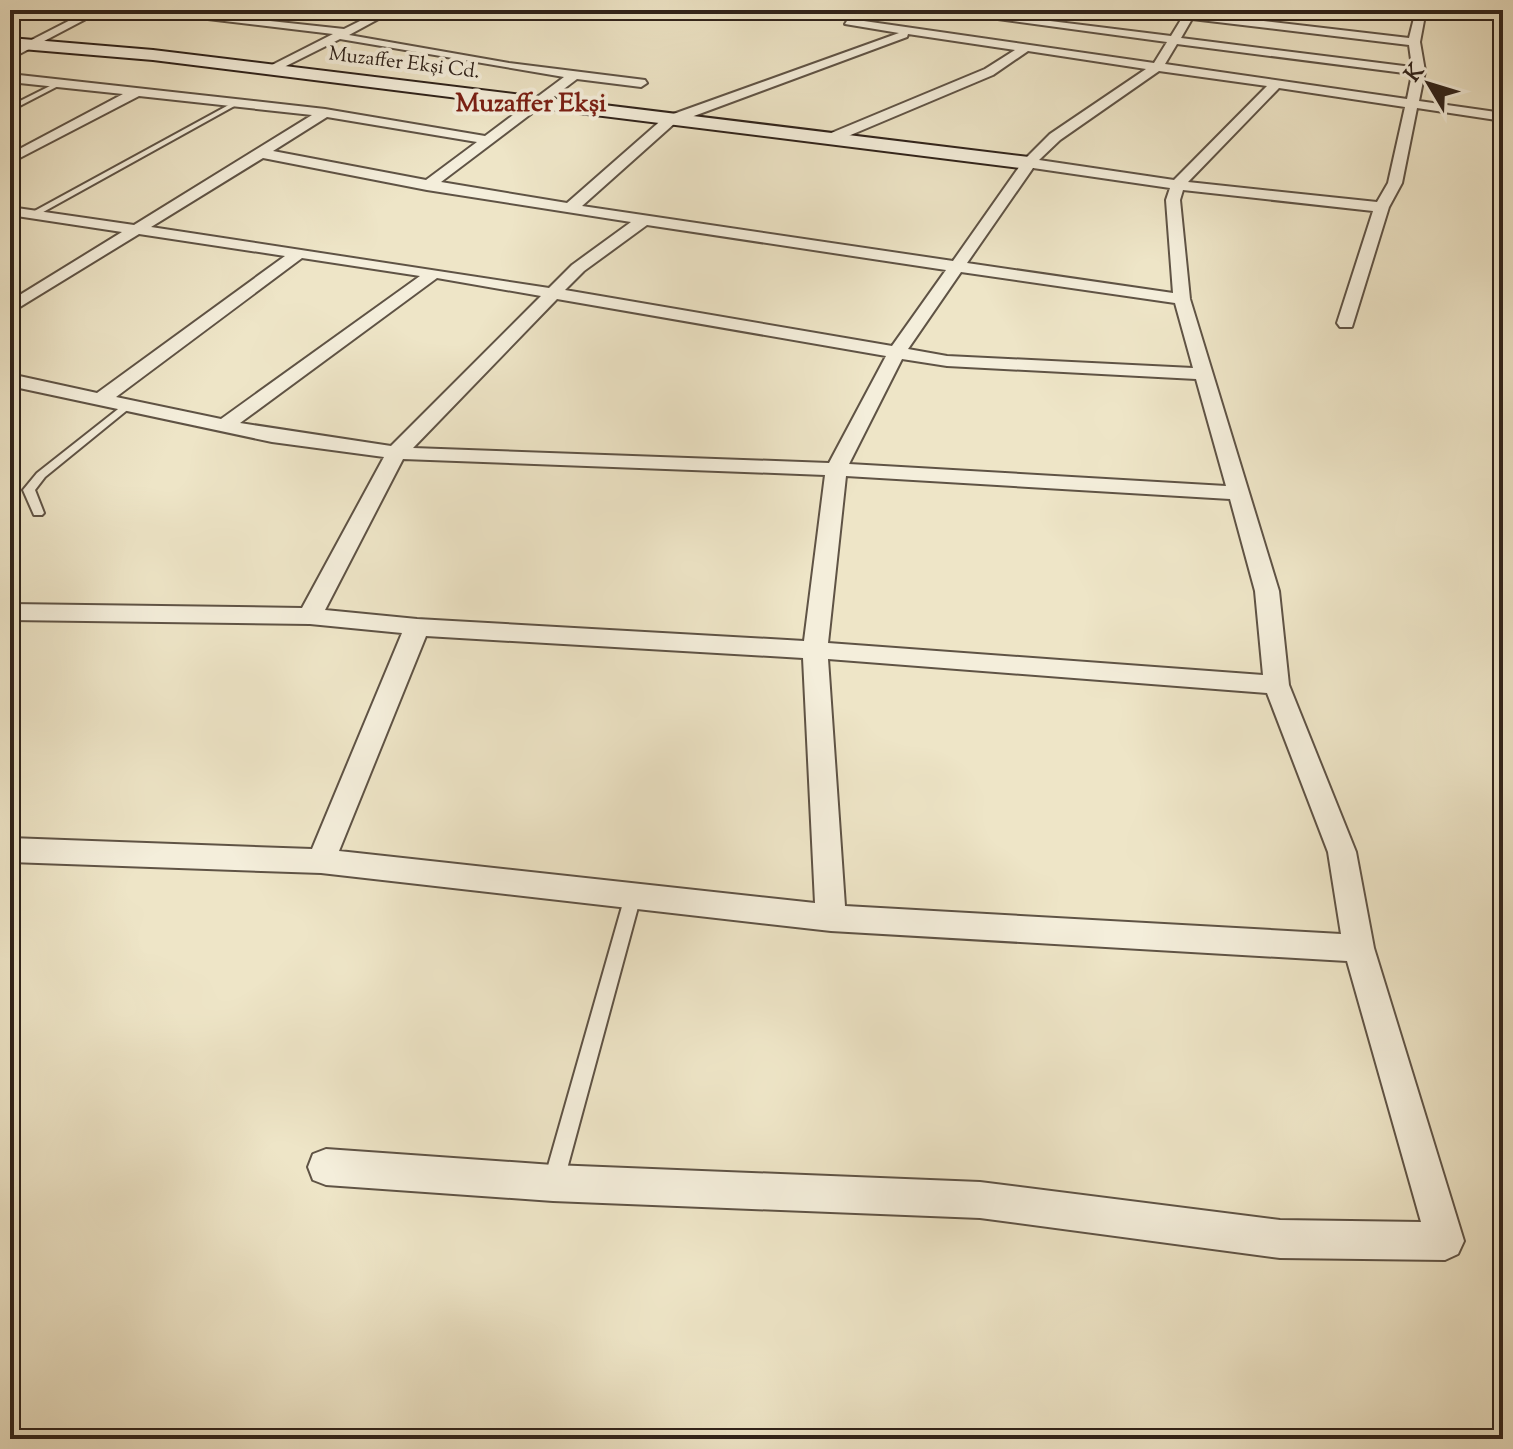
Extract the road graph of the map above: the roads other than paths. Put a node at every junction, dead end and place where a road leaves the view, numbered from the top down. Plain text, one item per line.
1 (98, 10) edge
2 (137, 10) edge
3 (390, 10) edge
4 (472, 10) edge
5 (529, 10) edge
6 (860, 10) edge
7 (936, 10) edge
8 (1144, 10) edge
9 (1421, 10) edge
10 (1190, 13) edge
11 (910, 32) junction
12 (341, 34) junction
13 (1172, 40) junction
14 (1414, 42) junction
15 (10, 43) edge
16 (33, 44) junction
17 (1025, 48) junction
18 (10, 56) edge
19 (1158, 66) junction
20 (272, 69) junction
21 (1419, 71) junction
22 (574, 75) junction
23 (10, 78) edge
24 (62, 82) junction
25 (641, 83) dead end
26 (1276, 84) junction
27 (139, 91) junction
28 (538, 102) junction
29 (1410, 102) junction
30 (236, 103) junction
31 (10, 109) edge
32 (325, 113) junction
33 (1503, 117) edge
34 (670, 120) junction
35 (829, 139) junction
36 (488, 140) junction
37 (260, 153) junction
38 (10, 159) edge
39 (1029, 163) junction
40 (1178, 184) junction
41 (427, 186) junction
42 (1382, 207) junction
43 (569, 209) junction
44 (10, 211) edge
45 (33, 214) junction
46 (645, 219) junction
47 (140, 227) junction
48 (301, 252) junction
49 (955, 265) junction
50 (434, 273) junction
51 (552, 294) junction
52 (1182, 299) junction
53 (10, 308) edge
54 (1346, 323) dead end
55 (896, 353) junction
56 (1202, 374) junction
57 (10, 380) edge
58 (101, 399) junction
59 (127, 405) junction
60 (224, 426) junction
61 (396, 453) junction
62 (836, 469) junction
63 (1239, 493) junction
64 (38, 513) dead end
65 (10, 612) edge
66 (310, 616) junction
67 (417, 627) junction
68 (815, 650) junction
69 (1276, 685) junction
70 (10, 850) edge
71 (321, 861) junction
72 (633, 896) junction
73 (831, 918) junction
74 (1359, 948) junction
75 (326, 1167) dead end
76 (553, 1183) junction

1 - 16 street
2 - 12 street
3 - 12 street
4 - 5 lane
6 - 11 street
7 - 13 street
8 - 10 street
9 - 14 street
10 - 13 street
10 - 14 street
11 - 17 street
11 - 34 street
12 - 20 street
12 - 22 street
13 - 19 street
13 - 21 street
14 - 21 street
15 - 16 street, Muzaffer Ekşi Cd.
16 - 18 street
16 - 20 street, Muzaffer Ekşi Cd.
17 - 19 street
17 - 35 street
19 - 26 street
19 - 39 street
20 - 28 street, Muzaffer Ekşi Cd.
21 - 29 street
22 - 25 street
22 - 28 street
23 - 24 street
24 - 27 street
24 - 31 lane
26 - 29 street
26 - 40 street
27 - 30 street
27 - 38 street
28 - 34 street, Muzaffer Ekşi Cd.
28 - 36 street
29 - 33 street
29 - 42 street
30 - 32 street
30 - 45 lane
32 - 36 street
32 - 37 street
34 - 35 street, Muzaffer Ekşi Cd.
34 - 43 street
35 - 39 street, Muzaffer Ekşi Cd.
36 - 41 street
37 - 41 street
37 - 47 street
39 - 40 street
39 - 49 street
40 - 42 street
40 - 52 street
41 - 43 street
42 - 54 street
43 - 46 street
44 - 45 street
45 - 47 street
46 - 49 street
46 - 51 street
47 - 48 street
47 - 53 street
48 - 50 street
48 - 58 street
49 - 52 street
49 - 55 street
50 - 51 street
50 - 60 street
51 - 55 street
51 - 61 street
52 - 56 street
55 - 56 street
55 - 62 street
56 - 63 street
57 - 58 street
58 - 59 street
59 - 60 street
59 - 64 lane
60 - 61 street
61 - 62 street
61 - 66 street
62 - 63 street
62 - 68 street
63 - 69 street
65 - 66 street
66 - 67 street
67 - 68 street
67 - 71 street
68 - 69 street
68 - 73 street
69 - 74 street
70 - 71 street
71 - 72 street
72 - 73 street
72 - 76 lane
73 - 74 street
74 - 76 street
75 - 76 street

